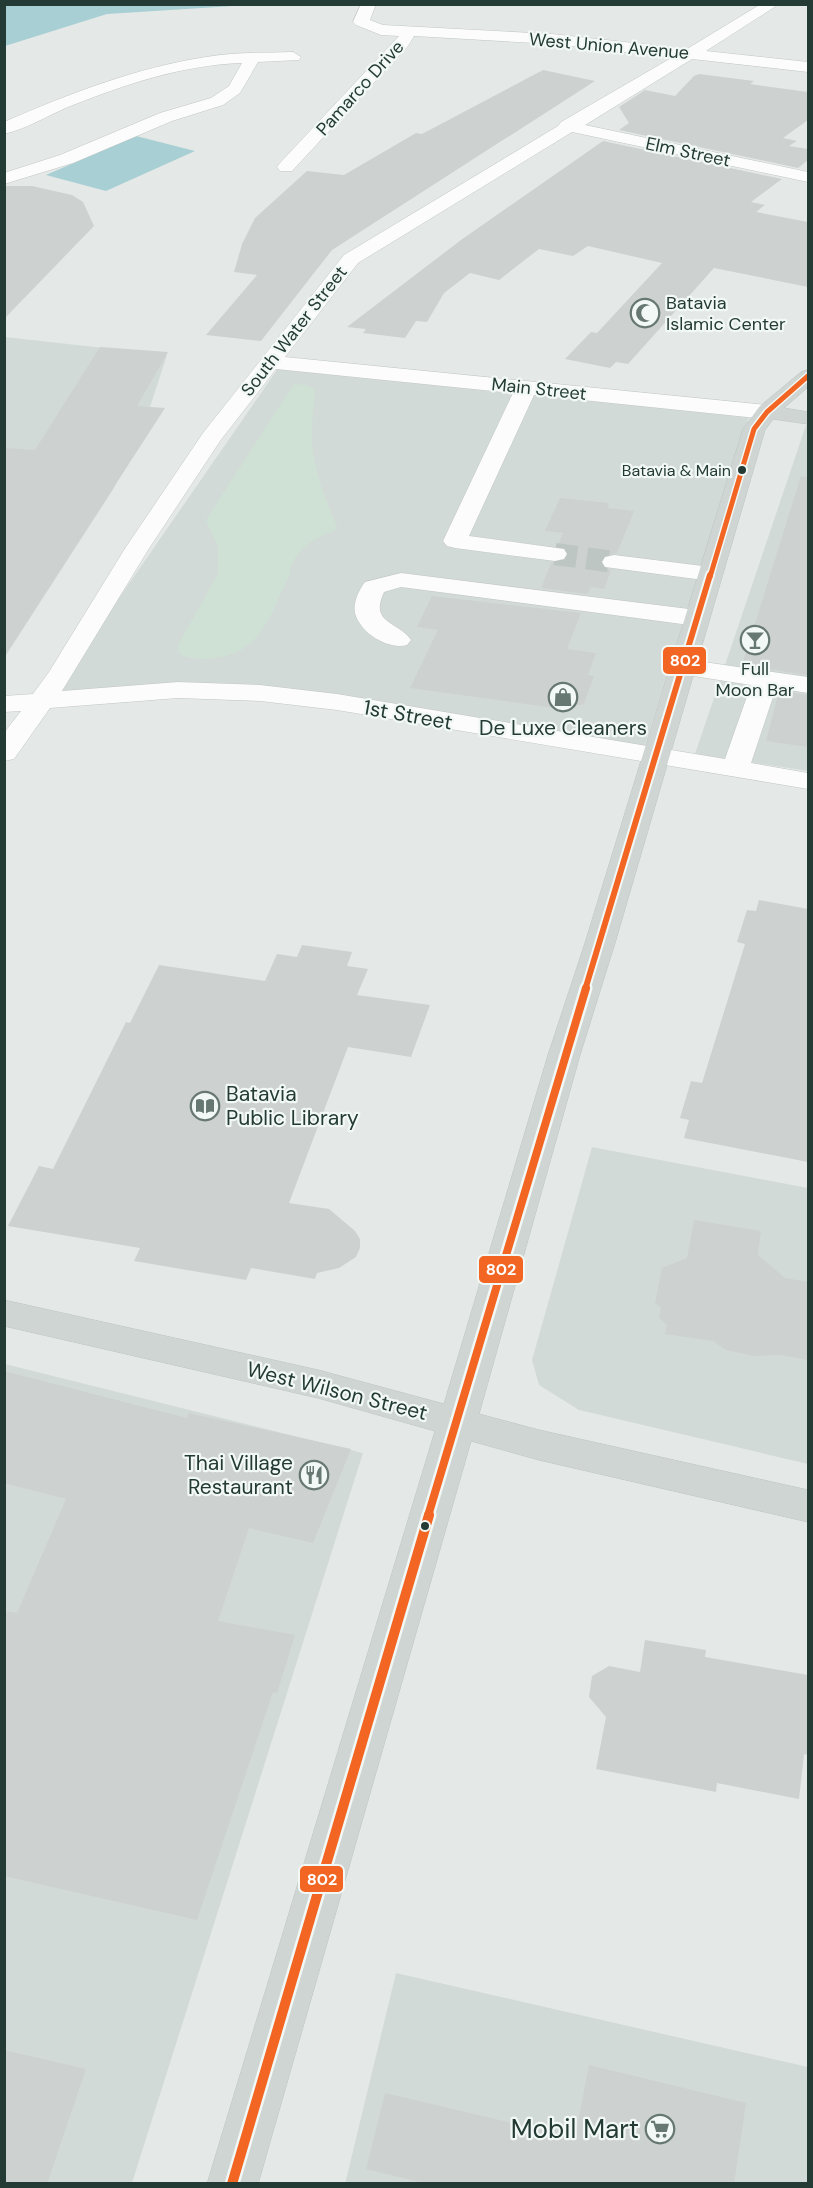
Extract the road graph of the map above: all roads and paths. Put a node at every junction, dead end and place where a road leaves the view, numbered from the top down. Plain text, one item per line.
1 (369, 4) edge
2 (772, 4) edge
3 (409, 32) junction
4 (690, 53) junction
5 (292, 57) dead end
6 (252, 58) junction
7 (808, 67) edge
8 (567, 126) junction
9 (4, 129) edge
10 (286, 167) dead end
11 (808, 177) edge
12 (4, 179) edge
13 (269, 362) junction
14 (808, 376) edge
15 (527, 387) junction
16 (767, 412) junction
17 (808, 418) edge
18 (555, 554) tunnel mouth
19 (614, 562) tunnel mouth
20 (711, 574) junction
21 (697, 618) junction
22 (398, 640) dead end
23 (683, 667) junction
24 (766, 679) junction
25 (808, 685) edge
26 (41, 702) junction
27 (4, 704) edge
28 (4, 753) edge
29 (656, 756) junction
30 (735, 769) junction
31 (808, 781) edge
32 (4, 1313) edge
33 (456, 1422) junction
34 (808, 1506) edge
35 (232, 2184) edge

1 - 3 street, Pamarco Drive
2 - 4 street, South Water Street
3 - 4 street, West Union Avenue
3 - 10 street, Pamarco Drive
4 - 7 street, West Union Avenue
4 - 8 street, South Water Street
5 - 6 street
6 - 9 street
6 - 12 street
8 - 11 street, Elm Street
8 - 13 street, South Water Street
13 - 15 street, Main Street
13 - 26 street, South Water Street
14 - 16 main road
15 - 16 street, Main Street
15 - 18 street
16 - 17 main road, Main Street
16 - 20 main road
19 - 20 street
20 - 21 main road
21 - 22 street
21 - 23 main road
23 - 24 street
23 - 29 main road
24 - 25 street
24 - 30 street
26 - 27 street, 1st Street
26 - 28 street, South Water Street
26 - 29 street, 1st Street
29 - 30 street, 1st Street
29 - 33 main road
30 - 31 street, 1st Street
32 - 33 main road, West Wilson Street
33 - 34 main road, West Wilson Street
33 - 35 main road

